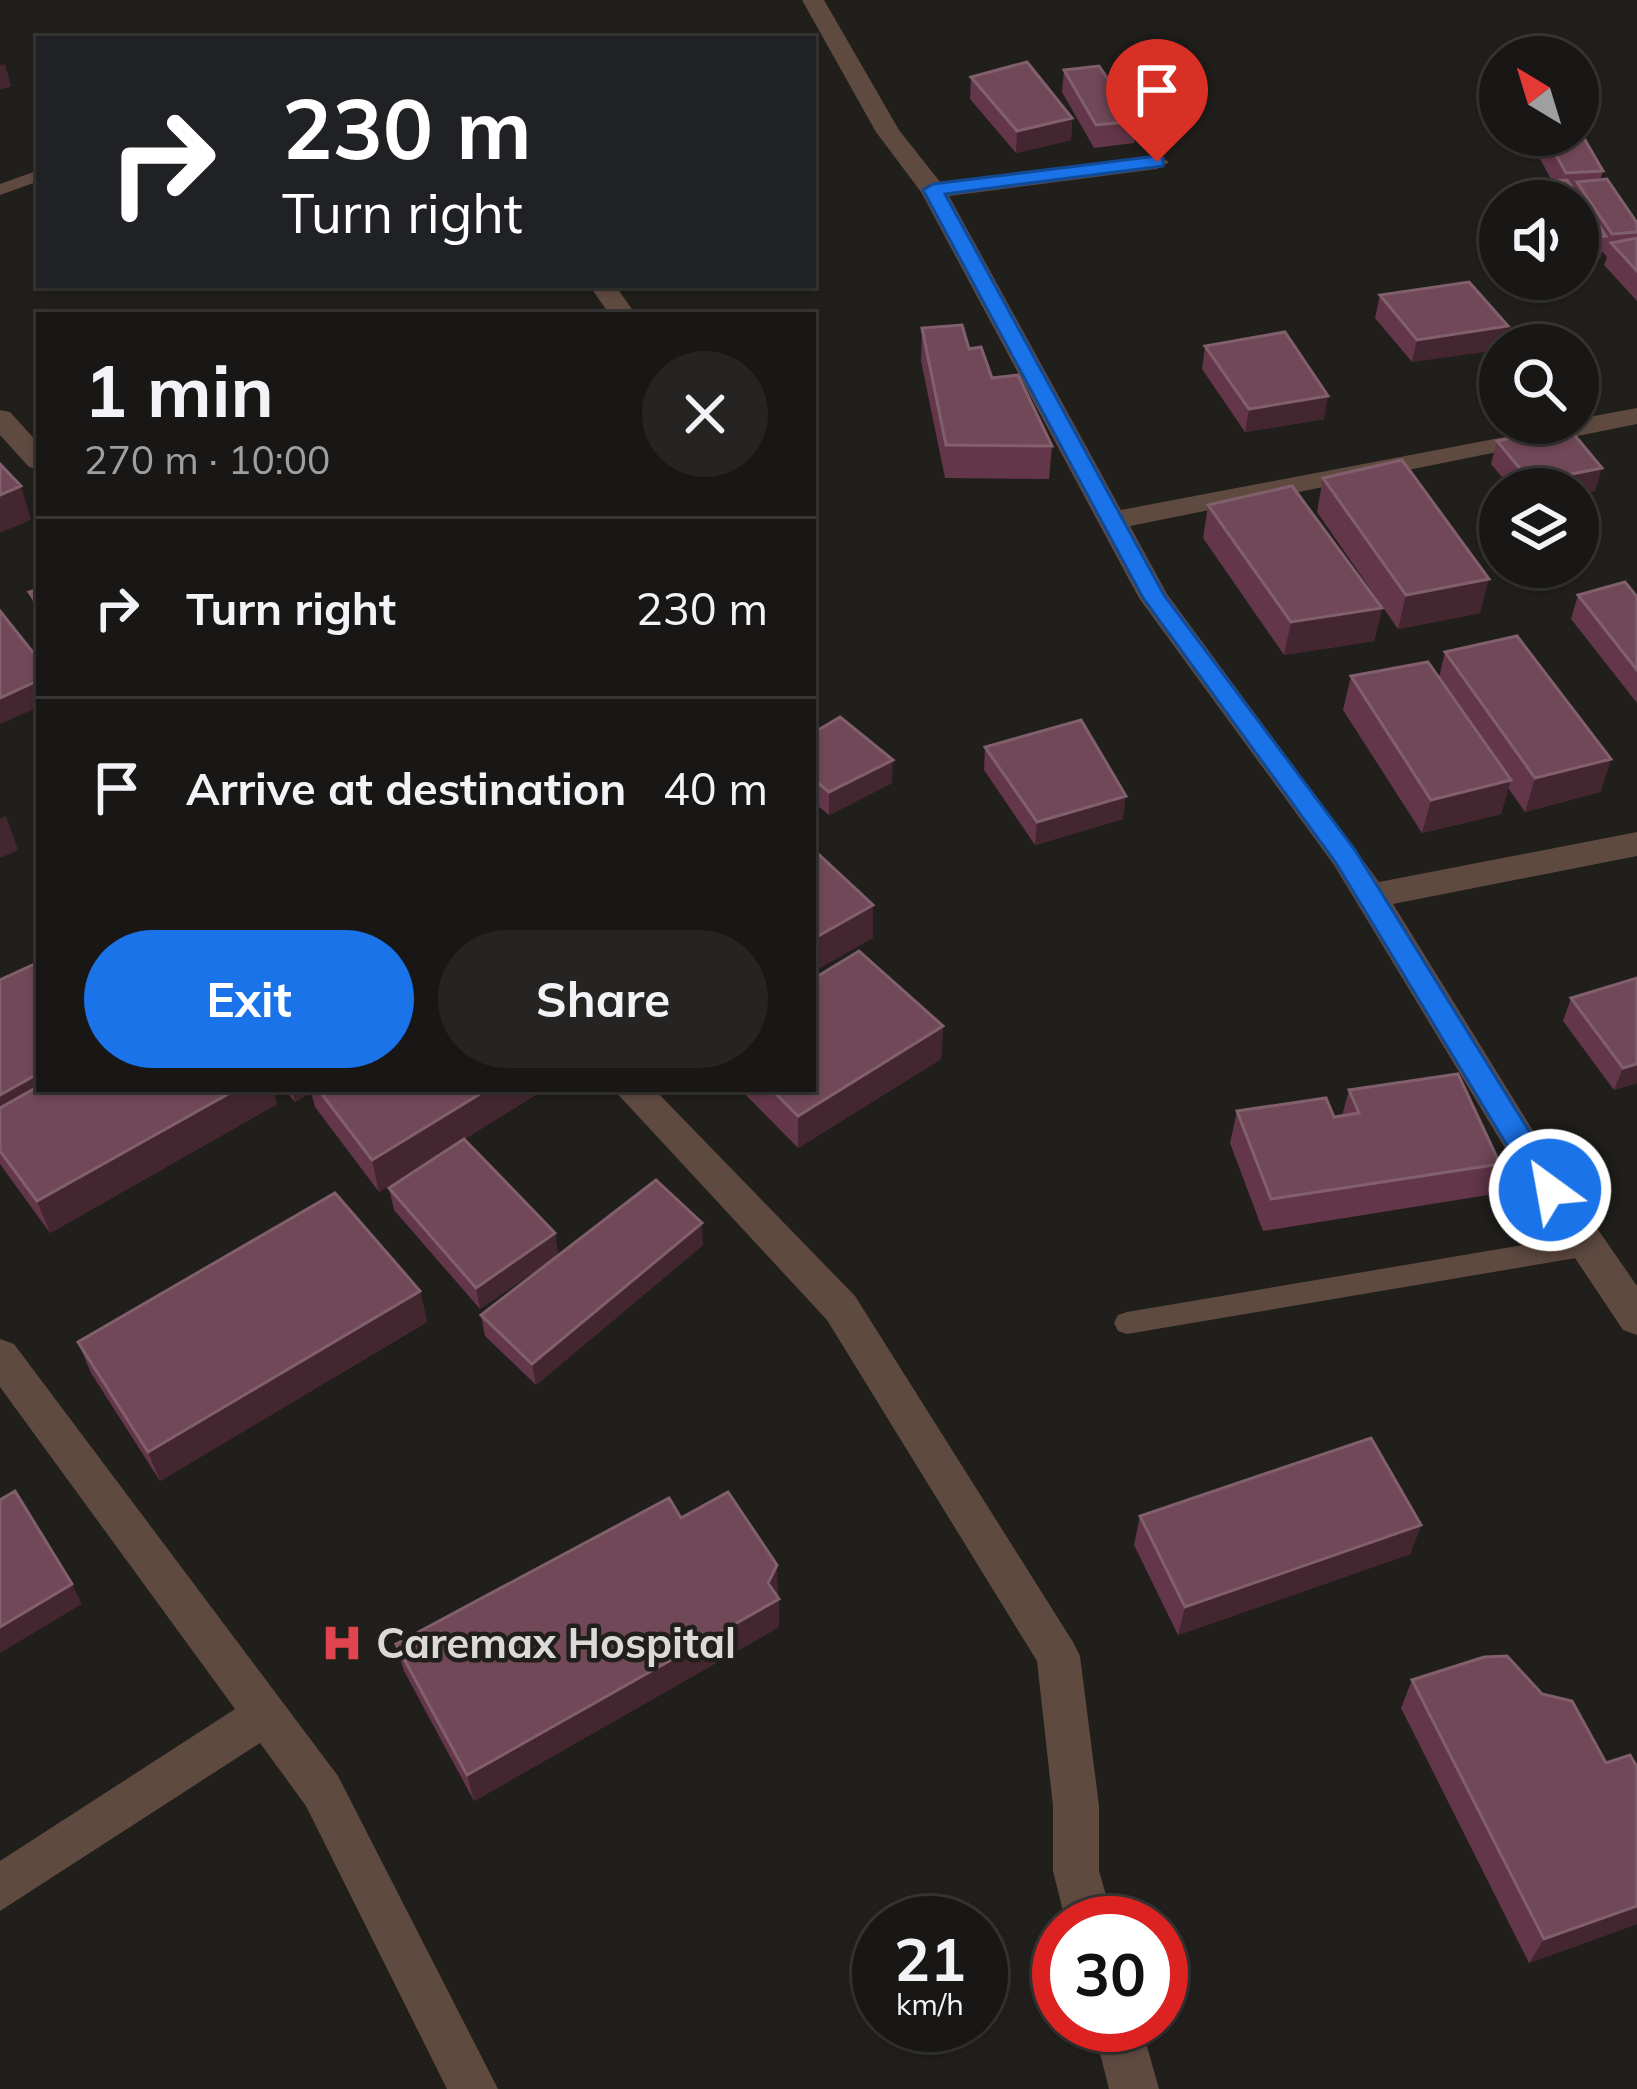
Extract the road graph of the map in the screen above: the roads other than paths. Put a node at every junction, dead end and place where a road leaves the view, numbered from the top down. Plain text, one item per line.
1 (813, 0) edge
2 (1157, 162) dead end
3 (36, 176) edge
4 (0, 190) edge
5 (933, 190) junction
6 (1637, 416) edge
7 (4, 428) edge
8 (36, 458) edge
9 (1111, 521) junction
10 (1637, 844) edge
11 (1370, 896) junction
12 (634, 1092) edge
13 (1588, 1245) junction
14 (1637, 1318) edge
15 (1126, 1323) dead end
16 (0, 1356) edge
17 (265, 1714) junction
18 (0, 1888) edge
19 (1083, 1896) edge
20 (1124, 2052) edge
21 (473, 2089) edge
22 (1134, 2089) edge

1 - 5 street
2 - 5 street
3 - 4 lane
5 - 9 street
6 - 9 street
7 - 8 street
9 - 11 street
10 - 11 street
11 - 13 street
12 - 19 street
13 - 14 street
13 - 15 lane
16 - 17 street
17 - 18 street
17 - 21 street
20 - 22 street

